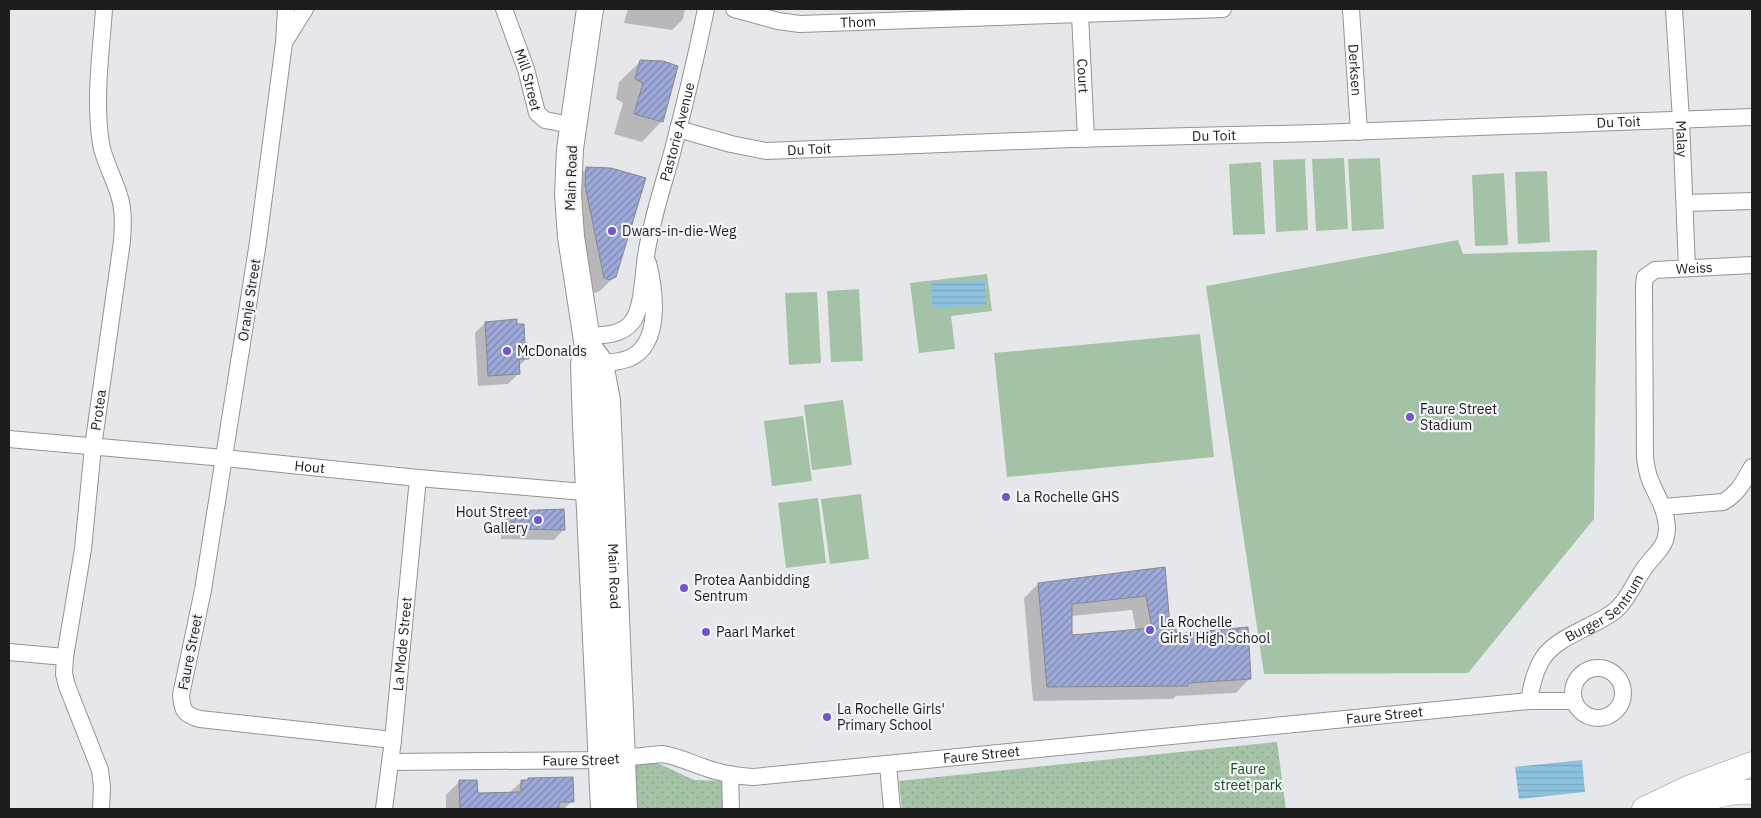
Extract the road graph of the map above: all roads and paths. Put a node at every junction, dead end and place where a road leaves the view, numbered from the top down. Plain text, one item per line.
1 (104, 9) edge
2 (286, 9) edge
3 (305, 9) edge
4 (504, 9) edge
5 (590, 9) edge
6 (706, 9) edge
7 (734, 9) edge
8 (1223, 9) edge
9 (1351, 9) edge
10 (1674, 9) edge
11 (1080, 14) junction
12 (284, 42) junction
13 (1752, 117) edge
14 (1681, 120) junction
15 (574, 126) junction
16 (678, 129) junction
17 (1359, 132) junction
18 (1086, 139) junction
19 (1752, 201) edge
20 (1684, 203) junction
21 (646, 254) junction
22 (1752, 265) edge
23 (1687, 268) junction
24 (1644, 285) joint
25 (590, 353) junction
26 (9, 439) edge
27 (93, 447) junction
28 (224, 458) junction
29 (1752, 467) edge
30 (418, 478) junction
31 (600, 493) junction
32 (1663, 507) junction
33 (202, 590) joint
34 (9, 652) edge
35 (65, 657) junction
36 (1529, 701) junction
37 (1574, 701) dead end
38 (393, 740) junction
39 (612, 759) junction
40 (390, 762) junction
41 (1752, 764) edge
42 (888, 765) junction
43 (730, 774) junction
44 (1752, 792) edge
45 (101, 809) edge
46 (384, 809) edge
47 (604, 809) edge
48 (624, 809) edge
49 (732, 809) edge
50 (892, 809) edge
51 (1644, 809) edge
52 (1683, 809) edge

1 - 27 street, Protea
2 - 12 street, Oranje Street
3 - 12 street
4 - 15 street, Mill Street
5 - 15 main road, Main Road
6 - 16 street, Pastorie Avenue
7 - 11 street, Thom
8 - 11 street, Thom
9 - 17 street, Derksen
10 - 14 street, Malay
11 - 18 street, Court
12 - 28 street, Oranje Street
13 - 14 street, Du Toit
14 - 17 street, Du Toit
14 - 20 street, Malay
15 - 25 main road, Main Road
16 - 18 street, Du Toit
16 - 21 street, Pastorie Avenue
17 - 18 street, Du Toit
19 - 20 street
20 - 23 street, Malay
21 - 25 street, Pastorie Avenue
21 - 25 street, Pastorie Avenue
22 - 23 street, Weiss
23 - 24 street, Weiss
24 - 32 street, Burger Sentrum
25 - 31 main road, Main Road
26 - 27 street, Hout
27 - 28 street, Hout
27 - 35 street, Protea
28 - 30 street, Hout
28 - 33 street, Oranje Street
29 - 32 street
30 - 31 street, Hout
30 - 38 street, La Mode Street
31 - 39 main road, Main Road
32 - 36 street, Burger Sentrum
33 - 38 street, Faure Street
34 - 35 street
35 - 45 street, Protea
36 - 37 street, Faure Street
36 - 42 street, Faure Street
38 - 40 street, La Mode Street
39 - 40 street, Faure Street
39 - 43 street, Faure Street
39 - 47 main road, Main Road
39 - 48 main road, Main Road
40 - 46 street, La Mode Street
41 - 51 main road
42 - 43 street, Faure Street
42 - 50 street
43 - 49 street
44 - 52 main road

